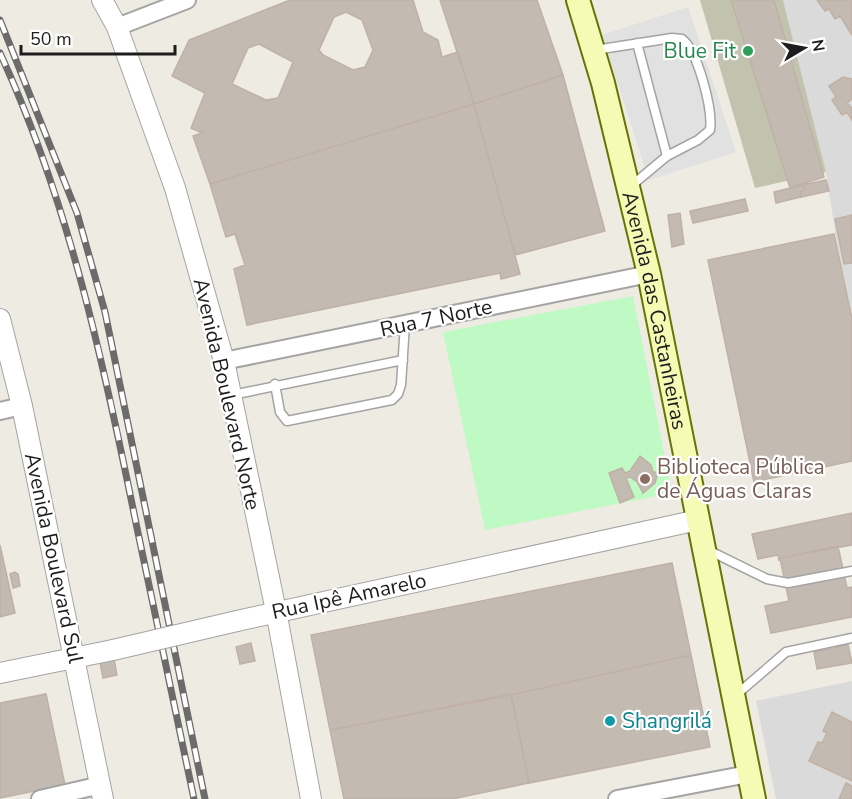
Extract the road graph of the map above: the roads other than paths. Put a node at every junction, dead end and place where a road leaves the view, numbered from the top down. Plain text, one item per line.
1 (102, 0) edge
2 (187, 0) edge
3 (578, 0) edge
4 (117, 27) junction
5 (637, 44) junction
6 (594, 50) junction
7 (667, 156) junction
8 (629, 188) junction
9 (649, 274) junction
10 (0, 319) edge
11 (405, 324) junction
12 (403, 360) junction
13 (224, 362) junction
14 (275, 384) junction
15 (231, 395) junction
16 (22, 406) junction
17 (0, 411) edge
18 (698, 520) junction
19 (703, 547) junction
20 (852, 571) edge
21 (276, 611) junction
22 (852, 638) edge
23 (75, 658) junction
24 (0, 673) edge
25 (733, 698) junction
26 (748, 774) junction
27 (102, 792) edge
28 (40, 799) edge
29 (311, 799) edge
30 (617, 799) edge
31 (754, 799) edge

1 - 4 street, Avenida Boulevard Norte
2 - 4 street
3 - 6 main road, Avenida das Castanheiras
4 - 13 street, Avenida Boulevard Norte
5 - 6 lane
5 - 7 lane
5 - 7 lane
6 - 8 main road, Avenida das Castanheiras
7 - 8 lane
8 - 9 main road, Avenida das Castanheiras
9 - 11 street, Rua 7 Norte
9 - 18 main road, Avenida das Castanheiras
10 - 16 street, Avenida Boulevard Sul
11 - 12 lane
11 - 13 street, Rua 7 Norte
12 - 14 lane
12 - 14 lane
13 - 15 street, Avenida Boulevard Norte
14 - 15 lane
15 - 21 street, Avenida Boulevard Norte
16 - 17 street
16 - 23 street, Avenida Boulevard Sul
18 - 19 main road, Avenida das Castanheiras
18 - 21 street, Rua Ipê Amarelo
19 - 20 lane
19 - 25 main road, Avenida das Castanheiras
21 - 23 street, Rua Ipê Amarelo, bridge
21 - 29 street, Avenida Boulevard Norte
22 - 25 lane
23 - 24 street, Rua Ipê Amarelo
23 - 27 street, Avenida Boulevard Sul
25 - 26 main road, Avenida das Castanheiras
26 - 30 street
26 - 31 main road, Avenida das Castanheiras
27 - 28 street

